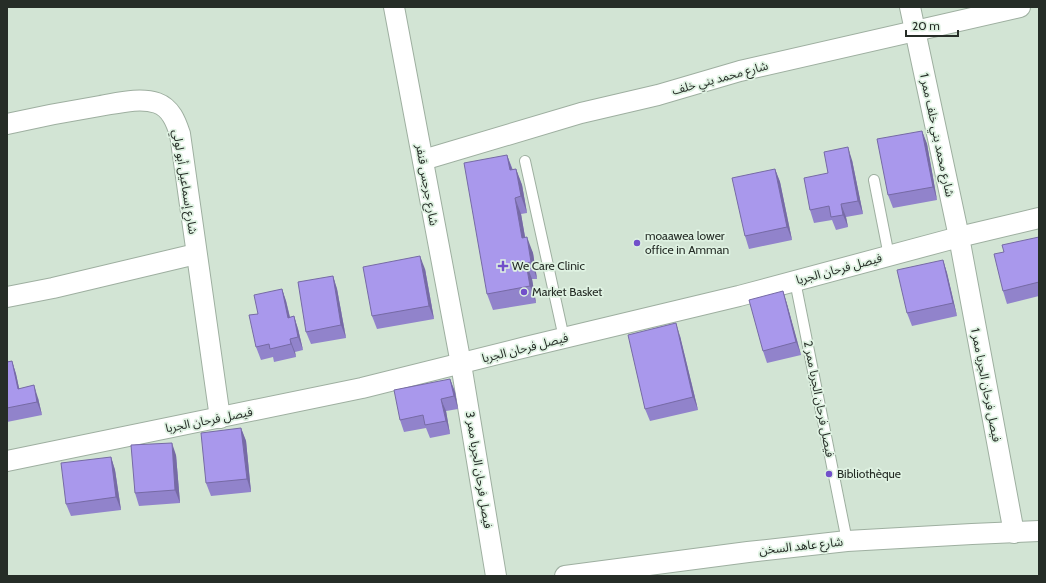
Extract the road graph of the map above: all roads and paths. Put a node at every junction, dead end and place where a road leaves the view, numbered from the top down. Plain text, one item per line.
1 (394, 7) edge
2 (910, 7) edge
3 (1020, 7) edge
4 (915, 32) junction
5 (7, 124) edge
6 (423, 160) junction
7 (525, 161) dead end
8 (874, 180) dead end
9 (1039, 218) edge
10 (959, 237) junction
11 (196, 254) junction
12 (889, 256) junction
13 (795, 281) junction
14 (7, 297) edge
15 (564, 338) junction
16 (461, 364) junction
17 (220, 418) junction
18 (7, 461) edge
19 (1039, 531) edge
20 (1014, 532) junction
21 (847, 541) junction
22 (496, 576) edge
23 (565, 576) edge

1 - 6 street, شارع جرجس قنفر
2 - 4 street, شارع محمد بني خلف ممر 1
3 - 4 street, شارع محمد بني خلف
4 - 6 street, شارع محمد بني خلف
4 - 10 street, شارع محمد بني خلف ممر 1
5 - 11 street, شارع إسماعيل أبو لولي
6 - 16 street, شارع جرجس قنفر
7 - 15 lane
8 - 12 lane
9 - 10 street, فيصل فرحان الجربا
10 - 12 street, فيصل فرحان الجربا
10 - 20 street, فيصل فرحان الجربا ممر 1
11 - 14 street
11 - 17 street, شارع إسماعيل أبو لولي
12 - 13 street, فيصل فرحان الجربا
13 - 15 street, فيصل فرحان الجربا
13 - 21 lane, فيصل فرحان الجربا ممر 2
15 - 16 street, فيصل فرحان الجربا
16 - 17 street, فيصل فرحان الجربا
16 - 22 street, فيصل فرحان الجربا ممر 3
17 - 18 street, فيصل فرحان الجربا
19 - 20 street, شارع عاهد السخن
20 - 21 street, شارع عاهد السخن
21 - 23 street, شارع عاهد السخن

